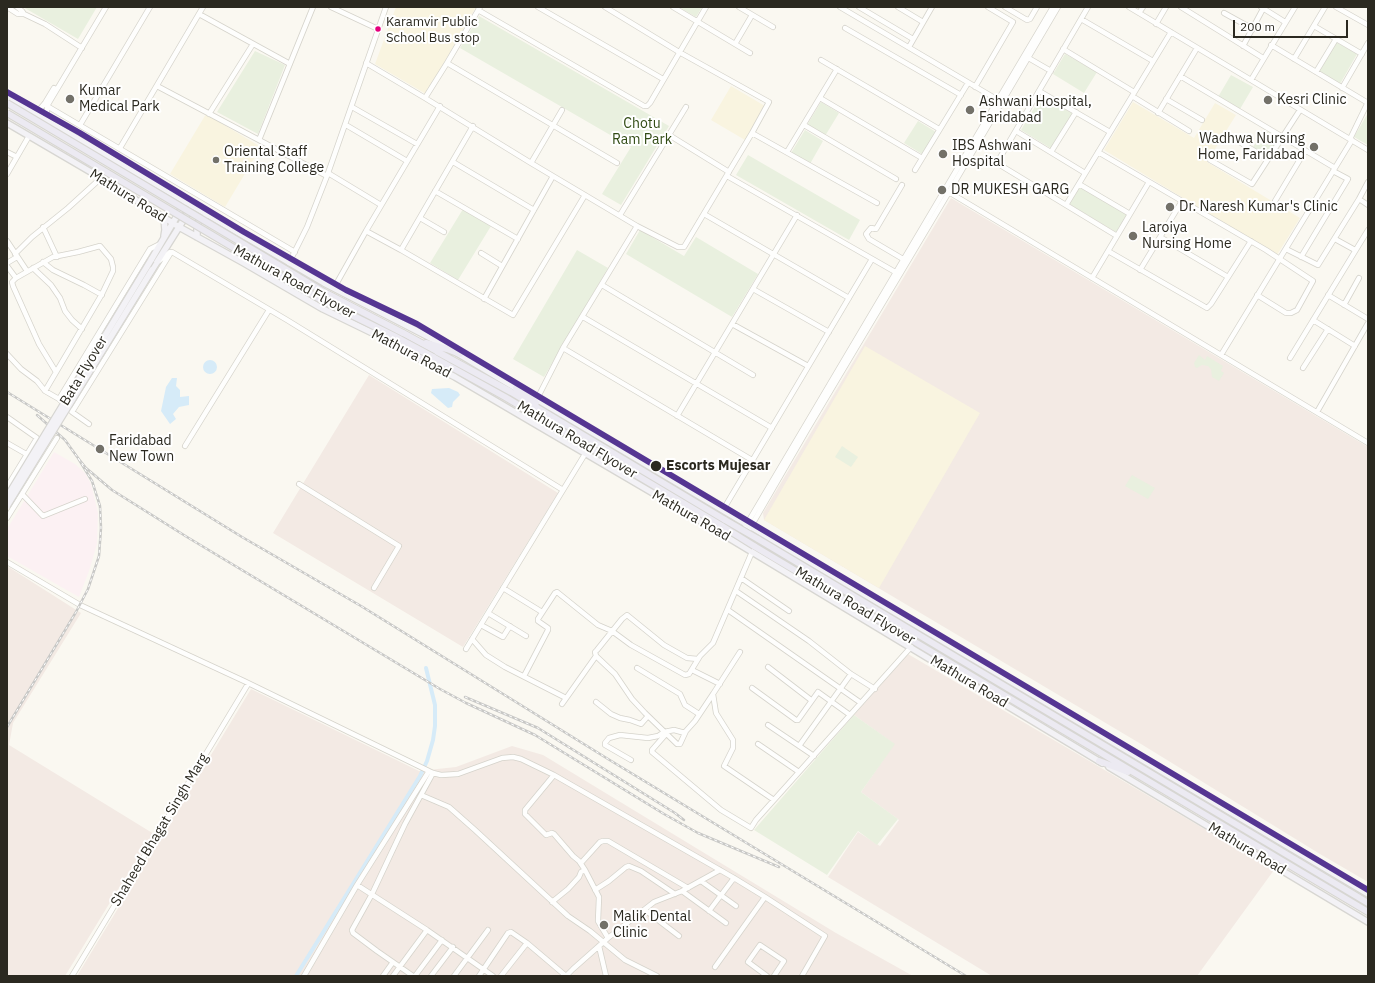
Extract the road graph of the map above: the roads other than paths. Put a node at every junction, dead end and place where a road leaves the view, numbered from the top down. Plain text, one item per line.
1 (7, 7) edge
2 (17, 7) edge
3 (102, 7) edge
4 (106, 7) edge
5 (150, 7) edge
6 (203, 7) edge
7 (313, 7) edge
8 (331, 7) edge
9 (386, 7) edge
10 (538, 7) edge
11 (605, 7) edge
12 (673, 7) edge
13 (706, 7) edge
14 (739, 7) edge
15 (840, 7) edge
16 (860, 7) edge
17 (898, 7) edge
18 (910, 7) edge
19 (932, 7) edge
20 (988, 7) edge
21 (1005, 7) edge
22 (1053, 7) edge
23 (1058, 7) edge
24 (1088, 7) edge
25 (1129, 7) edge
26 (1143, 7) edge
27 (1166, 7) edge
28 (1181, 7) edge
29 (1295, 7) edge
30 (1325, 7) edge
31 (1336, 7) edge
32 (1034, 8) edge
33 (1263, 8) edge
34 (479, 9) edge
35 (907, 12) junction
36 (1139, 13) junction
37 (1224, 13) dead end
38 (24, 14) junction
39 (199, 14) junction
40 (752, 15) junction
41 (856, 16) junction
42 (1081, 19) junction
43 (697, 22) junction
44 (923, 22) junction
45 (1286, 22) junction
46 (1156, 24) junction
47 (1368, 25) edge
48 (1314, 26) junction
49 (773, 27) dead end
50 (845, 28) dead end
51 (378, 29) junction
52 (1253, 29) junction
53 (1171, 32) junction
54 (913, 39) junction
55 (1336, 39) junction
56 (1368, 43) edge
57 (253, 44) junction
58 (735, 44) junction
59 (1271, 45) junction
60 (1243, 46) junction
61 (81, 47) junction
62 (908, 47) junction
63 (1197, 48) junction
64 (1063, 49) junction
65 (679, 52) junction
66 (750, 52) dead end
67 (1362, 54) junction
68 (1026, 56) junction
69 (1263, 58) junction
70 (1294, 59) junction
71 (822, 60) dead end
72 (1153, 61) junction
73 (448, 63) junction
74 (290, 64) junction
75 (366, 64) junction
76 (837, 69) junction
77 (1050, 72) junction
78 (1316, 72) junction
79 (1180, 76) junction
80 (663, 79) junction
81 (1251, 80) junction
82 (968, 83) junction
83 (157, 86) junction
84 (974, 87) junction
85 (1342, 88) junction
86 (1039, 91) junction
87 (1133, 94) junction
88 (961, 95) junction
89 (7, 97) edge
90 (425, 98) junction
91 (820, 98) junction
92 (1166, 98) junction
93 (998, 100) junction
94 (7, 103) edge
95 (1368, 103) edge
96 (47, 106) junction
97 (440, 106) junction
98 (686, 107) dead end
99 (352, 108) junction
100 (562, 110) dead end
101 (1300, 110) junction
102 (34, 112) junction
103 (1076, 112) junction
104 (7, 113) edge
105 (1158, 113) junction
106 (209, 114) junction
107 (1202, 120) dead end
108 (48, 121) junction
109 (7, 123) edge
110 (80, 125) junction
111 (346, 125) junction
112 (553, 125) junction
113 (804, 125) junction
114 (473, 126) junction
115 (940, 129) junction
116 (1016, 131) junction
117 (1110, 132) junction
118 (1189, 132) dead end
119 (752, 133) junction
120 (1226, 134) dead end
121 (668, 135) junction
122 (29, 136) junction
123 (1282, 137) junction
124 (259, 140) junction
125 (1351, 140) junction
126 (417, 144) junction
127 (120, 148) junction
128 (1368, 150) edge
129 (1305, 151) junction
130 (7, 152) edge
131 (787, 152) junction
132 (1051, 152) junction
133 (1098, 152) junction
134 (17, 157) junction
135 (922, 158) junction
136 (1268, 159) junction
137 (1210, 160) dead end
138 (407, 161) junction
139 (453, 162) junction
140 (531, 163) junction
141 (617, 163) dead end
142 (915, 170) dead end
143 (1334, 170) junction
144 (1086, 173) junction
145 (7, 174) edge
146 (728, 174) junction
147 (327, 175) junction
148 (553, 176) junction
149 (101, 178) junction
150 (896, 178) dead end
151 (1149, 182) junction
152 (1368, 182) edge
153 (1079, 184) junction
154 (902, 185) dead end
155 (944, 189) junction
156 (166, 191) junction
157 (435, 191) junction
158 (949, 192) junction
159 (585, 195) junction
160 (1359, 199) junction
161 (1182, 201) junction
162 (1275, 201) dead end
163 (186, 202) junction
164 (877, 203) dead end
165 (381, 205) junction
166 (1066, 205) junction
167 (1368, 205) edge
168 (192, 206) junction
169 (534, 210) junction
170 (155, 212) junction
171 (704, 214) junction
172 (1130, 214) junction
173 (620, 215) junction
174 (797, 215) junction
175 (210, 216) junction
176 (164, 218) junction
177 (420, 218) junction
178 (173, 223) junction
179 (637, 226) junction
180 (180, 227) junction
181 (43, 228) junction
182 (1368, 230) edge
183 (366, 231) junction
184 (444, 232) dead end
185 (189, 233) junction
186 (1117, 236) junction
187 (173, 237) junction
188 (197, 237) junction
189 (1160, 237) junction
190 (518, 239) junction
191 (1335, 239) junction
192 (7, 241) edge
193 (1251, 241) junction
194 (161, 244) junction
195 (1286, 249) junction
196 (401, 250) junction
197 (1355, 250) junction
198 (1108, 251) junction
199 (171, 252) junction
200 (295, 252) junction
201 (481, 253) dead end
202 (774, 254) junction
203 (16, 255) junction
204 (58, 257) junction
205 (1301, 257) junction
206 (872, 259) junction
207 (903, 259) junction
208 (1279, 259) junction
209 (43, 262) junction
210 (153, 262) junction
211 (289, 263) junction
212 (7, 264) edge
213 (502, 266) junction
214 (33, 268) junction
215 (1140, 270) junction
216 (27, 272) junction
217 (897, 273) junction
218 (1228, 277) junction
219 (16, 278) junction
220 (1092, 278) junction
221 (1360, 278) dead end
222 (602, 285) junction
223 (334, 288) junction
224 (753, 289) junction
225 (1257, 295) junction
226 (1328, 295) junction
227 (102, 296) junction
228 (849, 298) junction
229 (484, 299) junction
230 (1344, 305) junction
231 (269, 310) junction
232 (583, 317) junction
233 (1368, 319) edge
234 (1313, 320) junction
235 (732, 324) junction
236 (1368, 324) edge
237 (82, 329) junction
238 (1328, 329) junction
239 (829, 332) junction
240 (415, 339) junction
241 (392, 342) junction
242 (1355, 346) junction
243 (563, 348) junction
244 (715, 353) junction
245 (7, 354) edge
246 (460, 354) junction
247 (1221, 355) junction
248 (1290, 358) dead end
249 (808, 366) junction
250 (1303, 368) dead end
251 (454, 369) junction
252 (56, 372) junction
253 (753, 375) dead end
254 (697, 384) junction
255 (516, 388) junction
256 (45, 391) junction
257 (59, 399) junction
258 (537, 399) junction
259 (72, 412) junction
260 (1317, 412) junction
261 (677, 416) junction
262 (7, 417) edge
263 (554, 418) junction
264 (89, 424) dead end
265 (772, 428) junction
266 (56, 438) dead end
267 (7, 443) edge
268 (1368, 443) edge
269 (185, 446) dead end
270 (27, 454) junction
271 (585, 454) junction
272 (752, 460) junction
273 (41, 463) junction
274 (299, 484) dead end
275 (7, 487) edge
276 (563, 490) junction
277 (22, 494) junction
278 (7, 497) edge
279 (85, 499) dead end
280 (7, 506) edge
281 (723, 510) junction
282 (7, 518) edge
283 (749, 526) junction
284 (738, 544) junction
285 (752, 552) junction
286 (7, 562) edge
287 (741, 578) junction
288 (374, 588) dead end
289 (503, 588) junction
290 (736, 591) junction
291 (728, 610) junction
292 (789, 611) dead end
293 (542, 612) junction
294 (488, 613) junction
295 (481, 625) junction
296 (510, 626) junction
297 (612, 631) junction
298 (526, 636) dead end
299 (472, 639) junction
300 (911, 647) junction
301 (466, 649) dead end
302 (740, 652) dead end
303 (596, 656) junction
304 (698, 659) junction
305 (768, 667) dead end
306 (637, 668) dead end
307 (692, 670) junction
308 (851, 674) junction
309 (524, 676) junction
310 (248, 684) junction
311 (720, 684) junction
312 (752, 688) dead end
313 (841, 688) junction
314 (875, 689) junction
315 (713, 694) junction
316 (566, 698) junction
317 (811, 700) junction
318 (596, 702) dead end
319 (831, 702) junction
320 (861, 703) junction
321 (562, 704) dead end
322 (700, 714) junction
323 (850, 715) junction
324 (648, 716) junction
325 (768, 725) dead end
326 (665, 733) junction
327 (685, 733) junction
328 (758, 744) dead end
329 (799, 746) junction
330 (814, 756) junction
331 (631, 760) dead end
332 (1099, 761) junction
333 (429, 771) junction
334 (799, 772) junction
335 (554, 775) junction
336 (1140, 776) junction
337 (421, 795) junction
338 (774, 800) junction
339 (581, 863) junction
340 (584, 870) junction
341 (720, 870) junction
342 (734, 878) junction
343 (701, 881) junction
344 (357, 886) junction
345 (688, 888) junction
346 (595, 890) junction
347 (682, 891) junction
348 (372, 894) junction
349 (675, 894) junction
350 (1368, 894) edge
351 (721, 896) junction
352 (766, 897) junction
353 (552, 902) junction
354 (1368, 903) edge
355 (736, 906) dead end
356 (645, 910) junction
357 (709, 911) junction
358 (1368, 912) edge
359 (1368, 922) edge
360 (726, 923) dead end
361 (427, 930) junction
362 (488, 930) dead end
363 (679, 936) dead end
364 (442, 940) junction
365 (606, 940) junction
366 (527, 943) junction
367 (599, 946) junction
368 (452, 947) junction
369 (468, 958) junction
370 (393, 962) junction
371 (400, 967) junction
372 (715, 967) dead end
373 (483, 969) junction
374 (416, 975) edge
375 (72, 976) edge
376 (304, 976) edge
377 (383, 976) edge
378 (393, 976) edge
379 (431, 976) edge
380 (454, 976) edge
381 (478, 976) edge
382 (493, 976) edge
383 (501, 976) edge
384 (566, 976) edge
385 (606, 976) edge
386 (656, 976) edge
387 (767, 976) edge
388 (774, 976) edge
389 (802, 976) edge

1 - 38 street
2 - 38 street
3 - 61 street
4 - 61 street
5 - 110 street
6 - 39 street
7 - 74 street
8 - 51 street
9 - 51 street
10 - 80 street
11 - 65 street
12 - 43 street
13 - 43 street
14 - 40 street
15 - 41 street
16 - 41 street
16 - 54 street
17 - 35 street
18 - 35 street
19 - 44 street
20 - 84 street
21 - 32 street
22 - 68 street
23 - 68 street
24 - 42 street
25 - 36 street
26 - 36 street
27 - 46 street
28 - 60 street
29 - 45 street
30 - 48 street
31 - 47 street
33 - 45 street
33 - 52 street
34 - 73 street
34 - 80 street
35 - 44 street
36 - 46 street
37 - 52 street
38 - 61 street
39 - 57 street
39 - 83 street
40 - 49 street
40 - 58 street
41 - 62 street
42 - 64 street
42 - 72 street
43 - 58 street
43 - 65 street
44 - 54 street
45 - 59 street
46 - 53 street
48 - 55 street
48 - 70 street
50 - 88 street
51 - 75 street
52 - 60 street
53 - 63 street
53 - 72 street
54 - 62 street
55 - 67 street
55 - 78 street
56 - 67 street
57 - 74 street
57 - 106 street
58 - 66 street
59 - 69 street
59 - 70 street
60 - 69 street
61 - 96 street
61 - 102 street
62 - 82 street
63 - 79 street
63 - 81 street
64 - 77 street
64 - 87 street
65 - 80 street
65 - 119 street
67 - 85 street
68 - 77 street
68 - 93 street
68 - 158 street
69 - 81 street
70 - 78 street
71 - 76 street
72 - 87 street
73 - 90 street
73 - 112 street
74 - 124 street
75 - 90 street
75 - 99 street
76 - 91 street
76 - 115 street
77 - 86 street
78 - 85 street
79 - 92 street
79 - 123 street
81 - 101 street
82 - 84 street
82 - 88 street
83 - 106 street
83 - 127 street
84 - 93 street
85 - 95 street
86 - 103 street
86 - 116 street
87 - 105 street
87 - 117 street
88 - 115 street
89 - 102 main road, Mathura Road
90 - 97 street
91 - 113 street
91 - 135 street
92 - 105 street
92 - 107 street
93 - 155 street
94 - 240 highway, Mathura Road Flyover, bridge
95 - 125 street
96 - 108 street
96 - 110 street
97 - 114 street
97 - 126 street
98 - 121 street
99 - 111 street
99 - 126 street
100 - 112 street
101 - 123 street
101 - 125 street
102 - 108 main road, Mathura Road
103 - 117 street
103 - 132 street
104 - 251 highway, Mathura Road Flyover, bridge
105 - 118 street
106 - 124 street
108 - 156 main road, Mathura Road
109 - 122 main road, Mathura Road
110 - 127 street
111 - 138 street
111 - 147 street
112 - 140 street
112 - 141 street
113 - 131 street
113 - 150 street
114 - 139 street
114 - 140 street
115 - 135 street
116 - 132 street
116 - 166 street
117 - 133 street
119 - 131 street
119 - 146 street
120 - 136 street
121 - 146 street
121 - 173 street
122 - 134 street
122 - 149 main road, Mathura Road
123 - 129 street
123 - 136 street
124 - 147 street
125 - 128 street
125 - 143 street
126 - 138 street
127 - 200 street
129 - 143 street
129 - 162 street
130 - 134 street
131 - 164 street
132 - 144 street
133 - 144 street
133 - 151 street
134 - 145 street
135 - 142 street
136 - 137 street
138 - 165 street
139 - 157 street
139 - 169 street
140 - 148 street
143 - 195 street
143 - 205 street
144 - 153 street
146 - 171 street
146 - 174 street
147 - 165 street
147 - 200 street
148 - 159 street
148 - 169 street
149 - 170 main road, Mathura Road
149 - 181 street
151 - 161 street
151 - 172 street
152 - 160 street
153 - 166 street
153 - 172 street
154 - 207 street
155 - 158 street
155 - 207 street
156 - 163 main road, Mathura Road
156 - 170 main road
157 - 177 street
157 - 190 street
158 - 217 street
158 - 220 street
159 - 173 street
159 - 229 street
160 - 167 street
160 - 191 street
161 - 189 street
161 - 193 street
163 - 168 main road, Mathura Road
163 - 178 main road, Bata Flyover
165 - 183 street
166 - 186 street
168 - 175 main road, Mathura Road
168 - 180 main road
169 - 190 street
170 - 176 main road, Mathura Road
171 - 179 street
171 - 202 street
172 - 186 street
173 - 179 street
174 - 202 street
174 - 206 street
175 - 188 main road
175 - 211 main road, Mathura Road
176 - 178 main road, Mathura Road
176 - 194 main road
177 - 184 street
177 - 196 street
178 - 180 main road, Mathura Road
178 - 194 main road, Bata Flyover
179 - 222 street
180 - 185 main road, Mathura Road
180 - 187 main road
181 - 203 street
181 - 204 street
182 - 197 street
183 - 196 street
183 - 223 street
185 - 187 main road
185 - 188 main road, Mathura Road
186 - 198 street
187 - 210 main road
188 - 241 main road, Mathura Road
189 - 215 street
189 - 218 street
190 - 213 street
191 - 197 street
191 - 205 street
192 - 203 street
193 - 208 street
193 - 218 street
194 - 210 main road, Bata Flyover
194 - 257 street
195 - 205 street
195 - 208 street
196 - 229 street
197 - 226 street
198 - 215 street
198 - 220 street
199 - 210 street
199 - 231 street
199 - 259 street
200 - 211 street
201 - 213 street
202 - 224 street
202 - 228 street
203 - 212 street
203 - 216 street
204 - 209 street
204 - 227 street
206 - 217 street
206 - 228 street
207 - 217 street
208 - 225 street
208 - 225 street
209 - 214 street
209 - 227 street
210 - 278 main road, Bata Flyover, bridge
210 - 280 main road, Bata Flyover, bridge
211 - 223 main road, Mathura Road
212 - 219 street
213 - 229 street
214 - 216 street
214 - 237 street
215 - 218 street
216 - 219 street
217 - 283 street
219 - 252 street
220 - 247 street
221 - 230 street
222 - 232 street
222 - 244 street
223 - 246 main road, Mathura Road
224 - 235 street
224 - 239 street
225 - 247 street
226 - 230 street
226 - 234 street
227 - 237 street
228 - 239 street
230 - 233 street
231 - 269 street
231 - 276 street
232 - 243 street
232 - 254 street
234 - 238 street
234 - 248 street
235 - 244 street
235 - 249 street
236 - 242 street
237 - 252 street
238 - 242 street
238 - 250 street
239 - 249 street
240 - 246 highway
240 - 263 highway, Mathura Road
241 - 251 highway
241 - 271 main road, Mathura Road
242 - 260 street
243 - 258 street
243 - 261 street
244 - 253 street
244 - 254 street
245 - 256 street
246 - 255 main road, Mathura Road
247 - 260 street
249 - 265 street
251 - 336 highway, Mathura Road Flyover, bridge
252 - 256 street
254 - 261 street
254 - 265 street
255 - 258 main road, Mathura Road
255 - 263 highway
256 - 257 street
257 - 259 street
258 - 281 main road, Mathura Road
259 - 264 street
260 - 268 street
261 - 272 street
262 - 270 street
263 - 354 highway, Mathura Road Flyover, bridge
265 - 272 street
266 - 273 street
267 - 270 street
270 - 273 street
270 - 275 street
271 - 276 street
271 - 284 main road, Mathura Road
272 - 281 street
273 - 277 street
274 - 288 street
276 - 289 street
277 - 279 street
277 - 282 street
281 - 283 main road, Mathura Road
283 - 284 street
283 - 350 main road, Mathura Road
284 - 285 main road, Mathura Road
285 - 287 street
285 - 300 main road, Mathura Road
286 - 310 street
287 - 290 street
287 - 292 street
289 - 293 street
289 - 294 street
290 - 291 street
290 - 308 street
291 - 304 street
291 - 313 street
293 - 297 street
293 - 309 street
294 - 295 street
294 - 296 street
295 - 296 street
295 - 299 street
296 - 298 street
297 - 303 street
297 - 304 street
297 - 307 street
299 - 301 street
299 - 309 street
300 - 314 street
300 - 332 main road, Mathura Road
302 - 311 street
303 - 316 street
303 - 324 street
304 - 307 street
305 - 317 street
306 - 322 street
307 - 311 street
308 - 313 street
308 - 314 street
309 - 316 street
310 - 333 street
310 - 375 street, Shaheed Bhagat Singh Marg
311 - 315 street
312 - 317 street
313 - 319 street
313 - 320 street
314 - 320 street
315 - 322 street
315 - 338 street
316 - 321 street
317 - 319 street
318 - 324 street
319 - 323 street
319 - 329 street
320 - 323 street
322 - 327 street
323 - 330 street
324 - 326 street
325 - 329 street
326 - 327 street
326 - 327 street
326 - 331 street
326 - 338 street
328 - 334 street
329 - 330 street
330 - 334 street
332 - 336 highway
332 - 359 main road, Mathura Road
333 - 335 street
333 - 337 street
333 - 344 street
334 - 338 street
335 - 339 street
335 - 341 street
336 - 358 highway, Mathura Road
337 - 348 street
337 - 353 street
339 - 340 street
339 - 345 street
340 - 346 street
340 - 353 street
341 - 342 street
341 - 343 street
342 - 351 street
342 - 352 street
343 - 345 street
343 - 351 street
344 - 348 street
344 - 376 street
345 - 347 street
346 - 349 street
346 - 365 street
347 - 349 street
347 - 357 street
348 - 361 street
348 - 370 street
349 - 356 street
351 - 355 street
351 - 357 street
352 - 372 street
352 - 389 street
353 - 365 street
356 - 363 street
356 - 365 street
357 - 360 street
361 - 364 street
361 - 371 street
362 - 369 street
364 - 368 street
364 - 374 street
365 - 367 street
365 - 386 street
366 - 373 street
366 - 383 street
366 - 384 street
367 - 384 street
367 - 385 street
368 - 369 street
368 - 379 street
369 - 373 street
369 - 380 street
370 - 371 street
370 - 377 street
371 - 374 street
371 - 378 street
373 - 381 street
373 - 382 street
387 - 388 street

